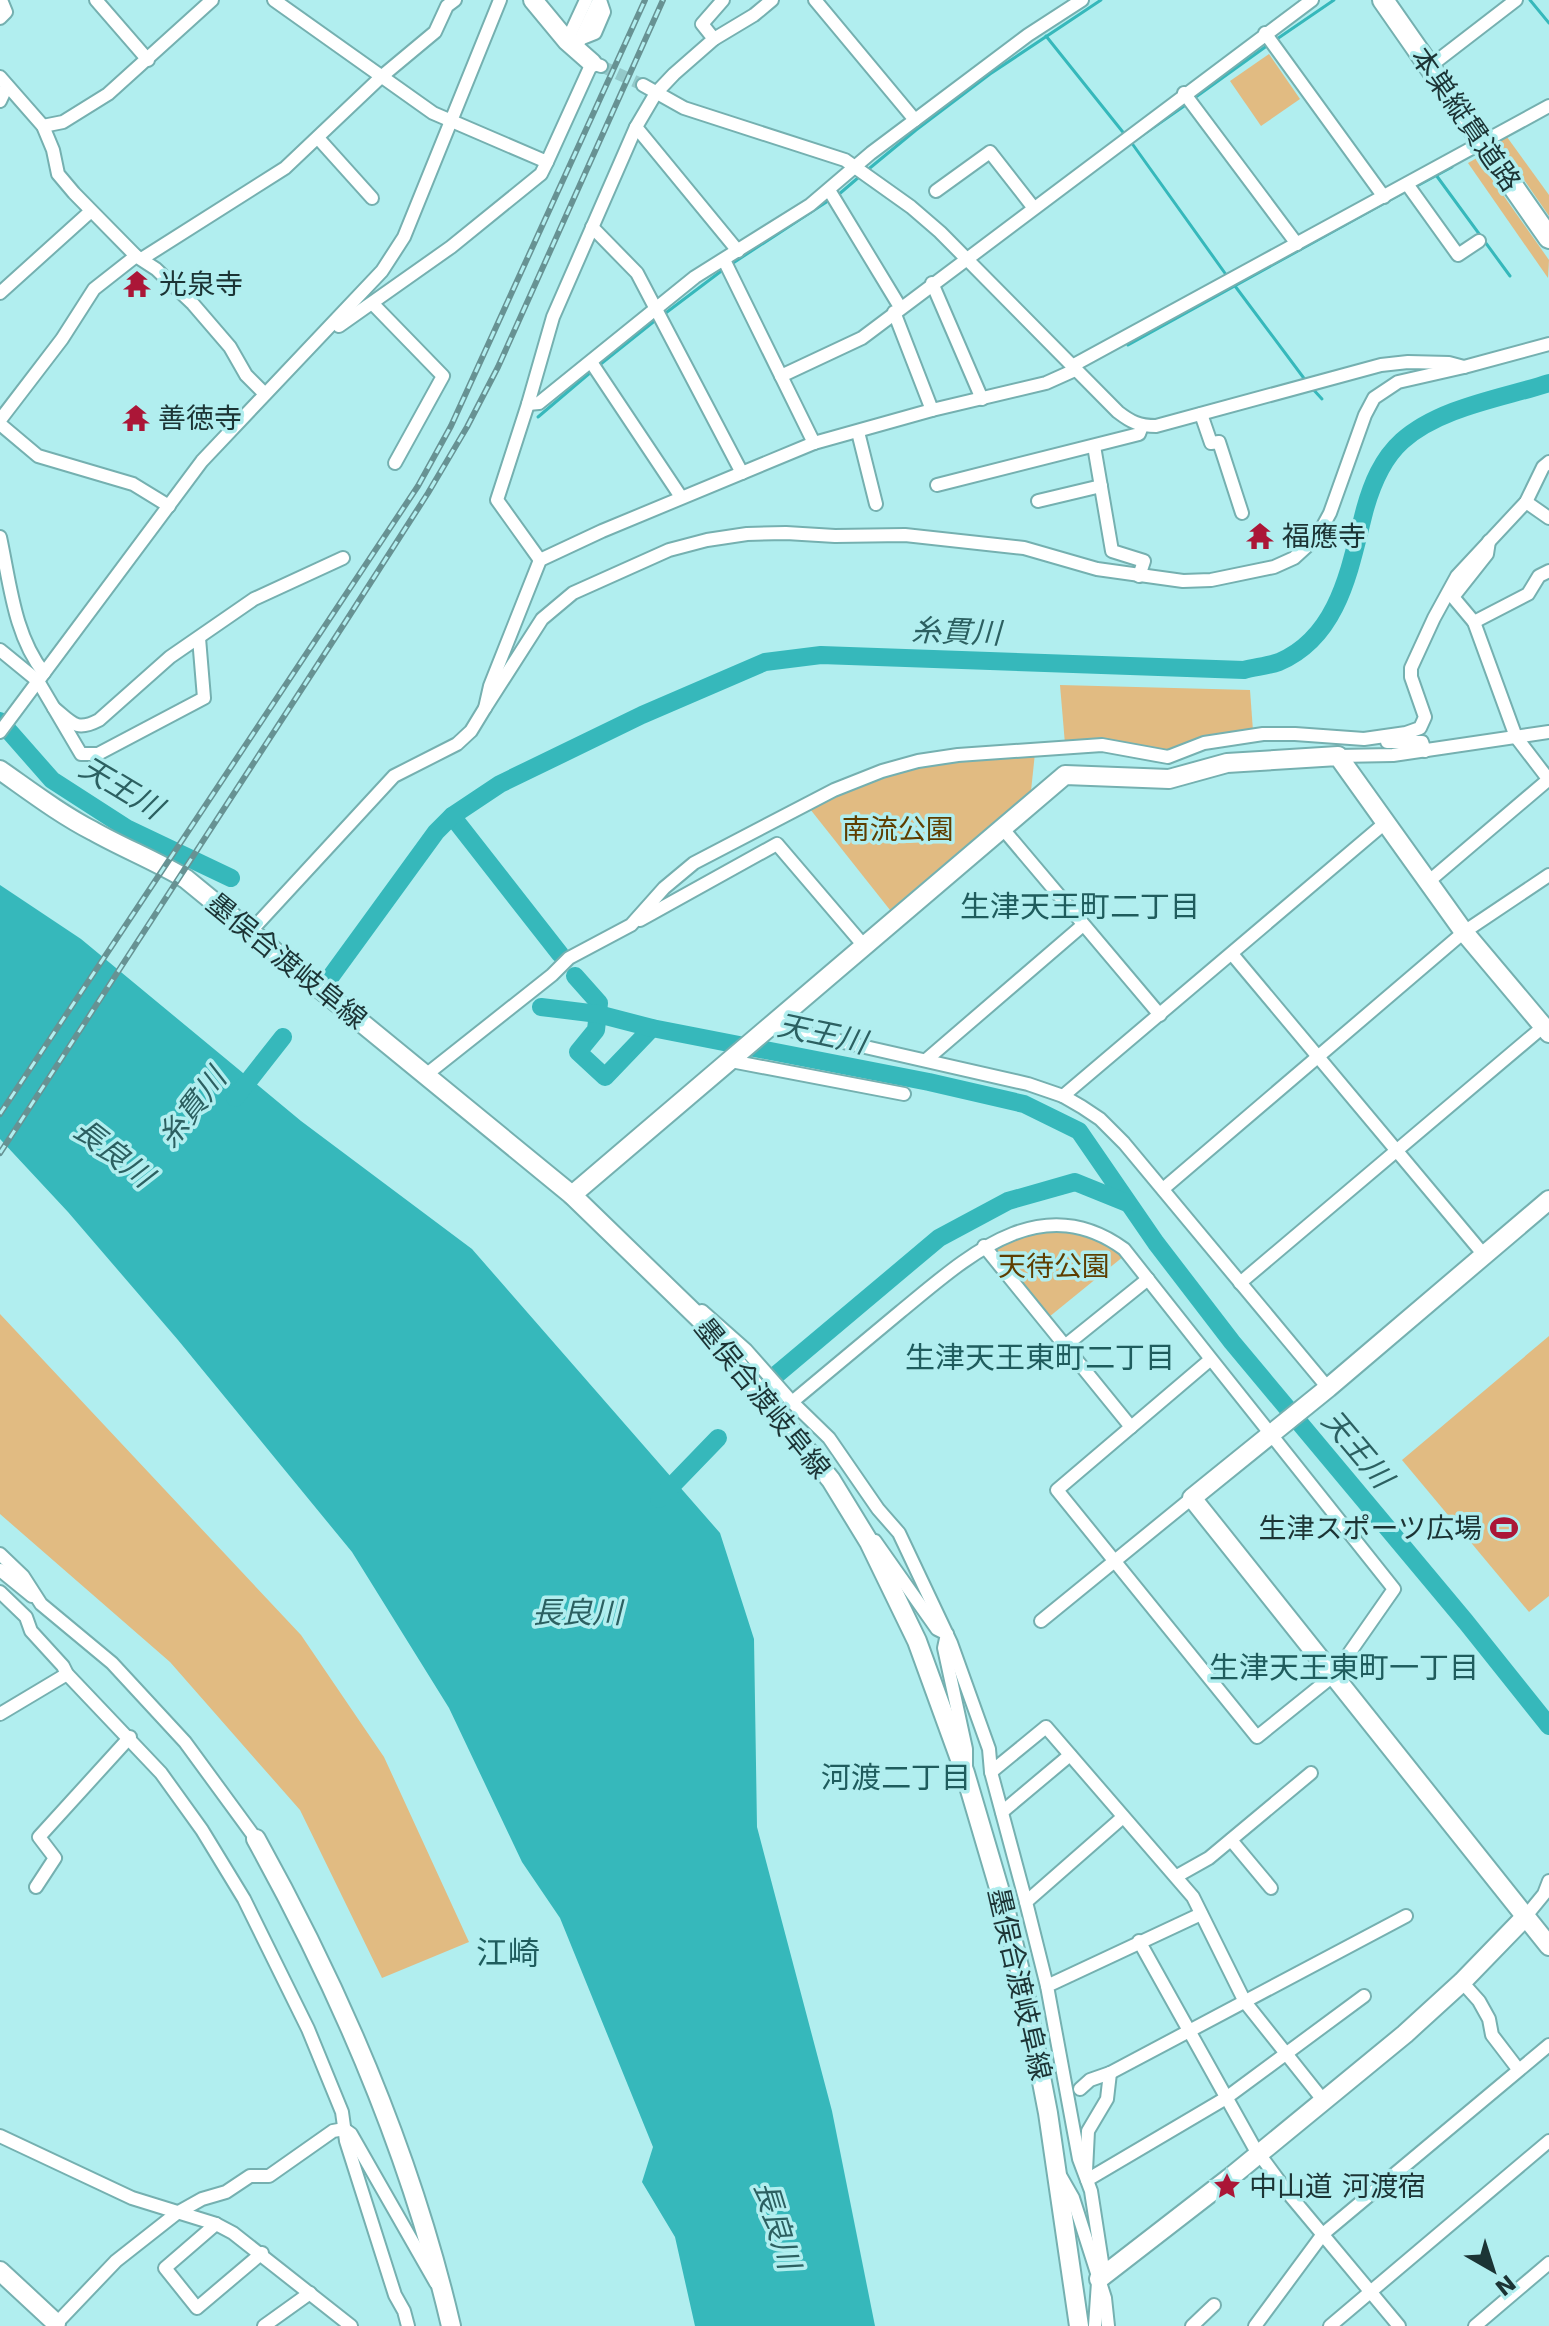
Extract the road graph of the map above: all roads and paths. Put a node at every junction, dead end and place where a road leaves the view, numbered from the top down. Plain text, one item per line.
1 (1, 0) edge
2 (96, 0) edge
3 (212, 0) edge
4 (274, 0) edge
5 (455, 0) edge
6 (500, 0) edge
7 (533, 0) edge
8 (586, 0) edge
9 (599, 0) edge
10 (723, 0) edge
11 (772, 0) edge
12 (815, 0) edge
13 (1312, 0) edge
14 (1383, 0) edge
15 (1393, 0) edge
16 (1516, 0) edge
17 (1077, 1) edge
18 (0, 18) edge
19 (1265, 33) junction
20 (714, 39) junction
21 (574, 43) junction
22 (148, 60) junction
23 (1432, 64) junction
24 (597, 65) joint
25 (381, 77) junction
26 (4, 82) edge
27 (643, 85) tunnel mouth
28 (656, 93) junction
29 (1184, 93) junction
30 (0, 101) edge
31 (1549, 106) edge
32 (915, 120) junction
33 (451, 121) junction
34 (43, 126) junction
35 (636, 127) junction
36 (318, 138) junction
37 (1485, 141) junction
38 (547, 162) junction
39 (856, 167) junction
40 (1407, 184) junction
41 (829, 190) junction
42 (936, 191) dead end
43 (1384, 197) junction
44 (372, 198) dead end
45 (1033, 207) junction
46 (91, 211) junction
47 (1549, 224) edge
48 (592, 227) junction
49 (1549, 238) edge
50 (1479, 241) dead end
51 (1297, 244) junction
52 (738, 251) junction
53 (140, 257) junction
54 (965, 258) junction
55 (724, 260) junction
56 (932, 283) junction
57 (0, 293) edge
58 (373, 304) junction
59 (656, 310) junction
60 (897, 310) junction
61 (322, 336) junction
62 (1549, 344) edge
63 (591, 362) junction
64 (1464, 367) junction
65 (1073, 368) junction
66 (781, 376) junction
67 (265, 394) junction
68 (982, 399) junction
69 (528, 404) junction
70 (932, 410) junction
71 (1201, 414) junction
72 (0, 422) edge
73 (1142, 426) junction
74 (858, 432) junction
75 (814, 443) junction
76 (1094, 446) junction
77 (1549, 462) edge
78 (395, 463) dead end
79 (742, 473) junction
80 (937, 485) dead end
81 (1101, 486) junction
82 (681, 497) junction
83 (1038, 501) dead end
84 (1526, 502) junction
85 (876, 504) dead end
86 (169, 506) junction
87 (1242, 513) dead end
88 (1549, 518) edge
89 (0, 537) edge
90 (1489, 540) junction
91 (343, 558) dead end
92 (540, 560) junction
93 (1549, 571) edge
94 (1139, 576) junction
95 (1474, 622) junction
96 (199, 638) junction
97 (0, 650) edge
98 (41, 677) junction
99 (54, 708) junction
100 (485, 708) junction
101 (0, 732) edge
102 (1549, 732) edge
103 (1516, 737) junction
104 (1364, 739) junction
105 (1425, 751) junction
106 (1338, 756) junction
107 (0, 770) edge
108 (1549, 779) edge
109 (1385, 823) junction
110 (1003, 829) junction
111 (1544, 878) edge
112 (1428, 882) junction
113 (1549, 893) edge
114 (631, 925) junction
115 (1083, 925) junction
116 (250, 932) junction
117 (1464, 932) junction
118 (865, 947) junction
119 (1232, 954) junction
120 (1160, 1015) junction
121 (770, 1028) junction
122 (1546, 1030) edge
123 (1316, 1056) junction
124 (735, 1058) junction
125 (926, 1060) junction
126 (427, 1074) junction
127 (904, 1094) dead end
128 (1063, 1096) junction
129 (1397, 1153) junction
130 (1163, 1189) junction
131 (572, 1195) junction
132 (1549, 1200) edge
133 (984, 1246) junction
134 (1484, 1255) junction
135 (1148, 1279) junction
136 (1240, 1283) junction
137 (675, 1294) junction
138 (1066, 1345) junction
139 (1211, 1359) junction
140 (1324, 1391) junction
141 (792, 1402) junction
142 (1131, 1427) junction
143 (1273, 1433) junction
144 (1192, 1498) junction
145 (861, 1529) junction
146 (0, 1554) edge
147 (1115, 1560) junction
148 (0, 1570) edge
149 (0, 1592) edge
150 (41, 1604) junction
151 (1041, 1621) dead end
152 (947, 1634) junction
153 (67, 1674) junction
154 (1334, 1675) junction
155 (0, 1714) edge
156 (130, 1737) junction
157 (1070, 1755) junction
158 (991, 1772) junction
159 (965, 1773) junction
160 (1311, 1773) dead end
161 (1002, 1812) junction
162 (1123, 1817) junction
163 (256, 1839) joint
164 (1231, 1840) junction
165 (1177, 1876) junction
166 (1549, 1881) edge
167 (36, 1887) dead end
168 (1271, 1888) dead end
169 (1026, 1902) junction
170 (1201, 1914) junction
171 (1406, 1916) dead end
172 (1526, 1916) junction
173 (1139, 1941) junction
174 (1549, 1946) edge
175 (1462, 1982) junction
176 (1047, 1986) junction
177 (1364, 1996) dead end
178 (1245, 2002) junction
179 (1190, 2032) junction
180 (1549, 2045) edge
181 (1286, 2053) junction
182 (1518, 2069) junction
183 (1110, 2073) junction
184 (1080, 2089) dead end
185 (1226, 2098) junction
186 (1323, 2100) junction
187 (344, 2129) junction
188 (0, 2136) edge
189 (1549, 2141) edge
190 (1259, 2153) junction
191 (1058, 2171) junction
192 (1086, 2177) junction
193 (177, 2213) junction
194 (216, 2224) junction
195 (1323, 2234) junction
196 (262, 2253) junction
197 (1549, 2263) edge
198 (0, 2271) edge
199 (1101, 2277) junction
200 (443, 2291) junction
201 (1371, 2292) junction
202 (310, 2293) junction
203 (1214, 2305) dead end
204 (1492, 2321) edge
205 (56, 2325) edge
206 (264, 2326) edge
207 (351, 2326) edge
208 (408, 2326) edge
209 (451, 2326) edge
210 (1079, 2326) edge
211 (1095, 2326) edge
212 (1108, 2326) edge
213 (1192, 2326) edge
214 (1255, 2326) edge
215 (1330, 2326) edge
216 (1399, 2326) edge
217 (1475, 2326) edge

1 - 18 street
2 - 22 street
3 - 22 street
4 - 25 street
5 - 25 street
6 - 33 street
7 - 21 street
8 - 21 street
9 - 21 street
10 - 20 street
11 - 20 street
12 - 32 street
13 - 19 street
14 - 23 main road, 本巣縦貫道路
15 - 23 main road, 本巣縦貫道路
16 - 23 street
17 - 32 street
19 - 29 street
19 - 43 street
20 - 28 street
21 - 24 street
22 - 34 street
23 - 37 main road, 本巣縦貫道路
24 - 38 street
25 - 33 street
25 - 36 street
26 - 30 street
26 - 34 street
27 - 28 street
28 - 35 street
28 - 39 street
29 - 45 street
29 - 51 street
31 - 37 street
32 - 39 street
33 - 38 street
33 - 61 street
34 - 46 street
35 - 48 street
35 - 52 street
36 - 44 street
36 - 53 street
37 - 40 street
37 - 47 main road, 本巣縦貫道路
37 - 49 main road, 本巣縦貫道路
38 - 58 street
39 - 41 street
39 - 54 street
40 - 43 street
40 - 50 street
41 - 52 street
41 - 60 street
42 - 45 street
43 - 51 street
45 - 54 street
46 - 53 street
46 - 57 street
48 - 59 street
48 - 69 street
51 - 65 street
52 - 55 street
53 - 67 street
53 - 72 street
54 - 56 street
54 - 65 street
55 - 59 street
55 - 66 street
56 - 60 street
56 - 68 street
58 - 61 street
58 - 78 street
59 - 63 street
59 - 79 street
60 - 66 street
60 - 70 street
61 - 67 street
62 - 64 street
63 - 69 street
63 - 82 street
64 - 71 street
64 - 94 street
65 - 68 street
65 - 73 street
66 - 75 street
67 - 86 street
68 - 70 street
69 - 92 street
70 - 74 street
71 - 73 street
71 - 87 street
72 - 86 street
73 - 76 street
74 - 75 street
74 - 85 street
75 - 79 street
76 - 80 street
76 - 81 street
77 - 84 street
79 - 82 street
81 - 83 street
81 - 94 street
82 - 92 street
84 - 88 street
84 - 90 street
86 - 98 street
89 - 98 street
90 - 95 street
90 - 104 street
91 - 96 street
92 - 100 street
93 - 95 street
94 - 100 street
95 - 103 street
96 - 99 street
96 - 99 street
97 - 98 street
98 - 99 street
98 - 101 street
100 - 116 street
102 - 103 street
103 - 105 street
103 - 108 street
104 - 105 street
104 - 114 street
105 - 106 street
106 - 109 street
106 - 110 street
107 - 116 street, 墨俣合渡岐阜線
108 - 112 street
109 - 112 street
109 - 119 street
110 - 115 street
110 - 118 street
111 - 113 street
111 - 117 street
112 - 117 street
114 - 118 street
114 - 126 street
115 - 120 street
115 - 125 street
116 - 126 street, 墨俣合渡岐阜線
117 - 122 street
117 - 123 street
118 - 121 street
119 - 120 street
119 - 123 street
120 - 128 street
121 - 124 street
121 - 125 street
122 - 129 street
123 - 129 street
123 - 130 street
124 - 127 street
124 - 131 street
125 - 128 street
126 - 131 street, 墨俣合渡岐阜線
128 - 130 street
129 - 134 street
129 - 136 street
130 - 136 street
131 - 137 street, 墨俣合渡岐阜線
132 - 134 street
133 - 135 street
133 - 138 street
133 - 141 street
134 - 140 street
135 - 138 street
135 - 139 street
136 - 140 street
137 - 141 street
137 - 145 street, 墨俣合渡岐阜線
138 - 142 street
139 - 142 street
139 - 143 street
140 - 143 street
141 - 152 street
142 - 147 street
143 - 144 street
143 - 154 street
144 - 147 street
144 - 154 street
145 - 152 street
145 - 159 street, 墨俣合渡岐阜線
146 - 150 street
147 - 151 street
147 - 154 street
148 - 150 street
149 - 153 street
150 - 163 street
152 - 158 street
152 - 159 street
153 - 155 street
153 - 156 street
154 - 172 street
156 - 167 street
156 - 187 street
157 - 158 street
157 - 161 street
157 - 162 street
158 - 161 street
159 - 191 street, 墨俣合渡岐阜線
160 - 164 street
161 - 169 street
162 - 165 street
162 - 169 street
163 - 200 street
164 - 165 street
164 - 168 street
165 - 170 street
166 - 172 street
169 - 176 street
170 - 173 street
170 - 178 street
171 - 178 street
172 - 174 street
172 - 175 street
173 - 176 street
173 - 179 street
175 - 182 street
175 - 186 street
176 - 192 street
177 - 181 street
178 - 179 street
178 - 181 street
179 - 183 street
179 - 185 street
180 - 182 street
181 - 185 street
181 - 186 street
182 - 195 street
183 - 184 street
183 - 192 street
185 - 190 street
185 - 192 street
186 - 190 street
187 - 193 street
187 - 200 street
187 - 208 street
188 - 193 street
189 - 201 street
190 - 195 street
190 - 199 street
191 - 199 street
191 - 210 street, 墨俣合渡岐阜線
192 - 199 street
193 - 194 street
193 - 205 street
194 - 196 street
194 - 196 street
195 - 201 street
195 - 214 street
196 - 202 street
197 - 204 street
198 - 205 street
199 - 211 street
199 - 212 street
200 - 209 street
201 - 215 street
201 - 216 street
202 - 206 street
202 - 207 street
203 - 213 street
204 - 217 street

